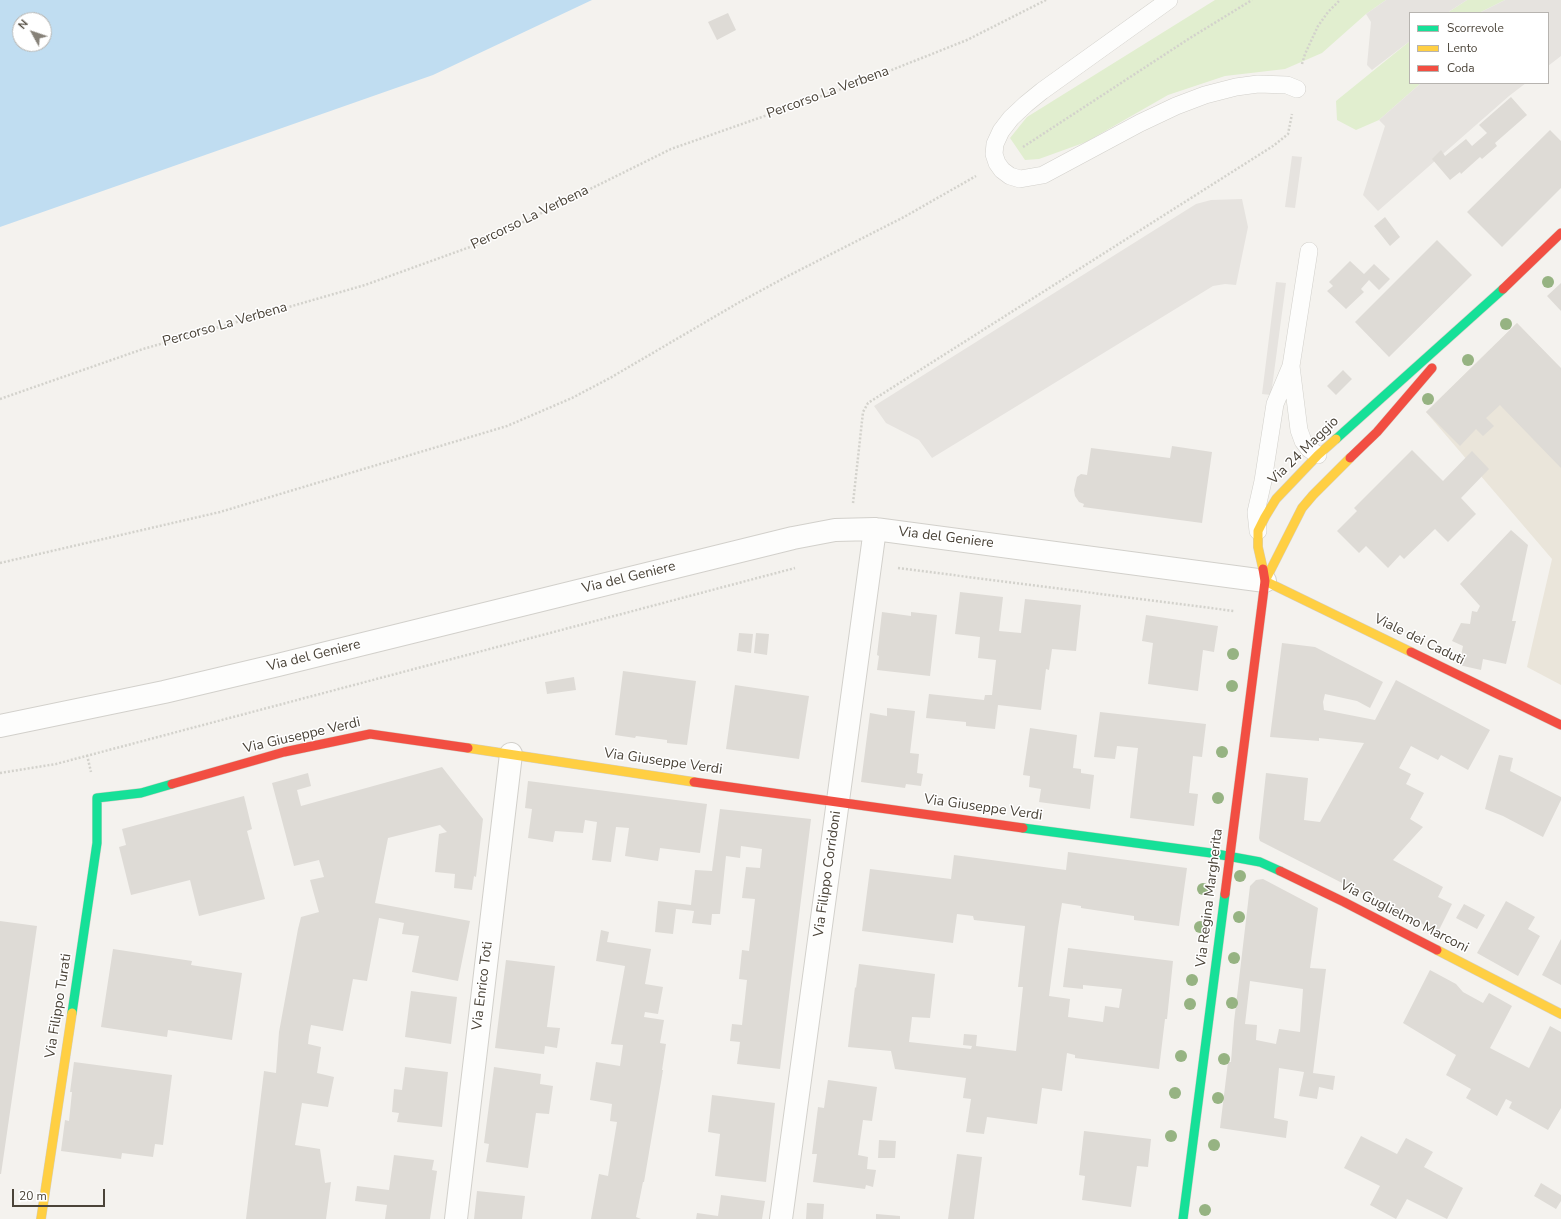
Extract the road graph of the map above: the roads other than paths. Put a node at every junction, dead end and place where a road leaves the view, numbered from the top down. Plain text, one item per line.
1 (1170, 0) edge
2 (1297, 89) road end
3 (1561, 233) edge
4 (1308, 251) dead end
5 (1482, 309) junction
6 (1291, 366) junction
7 (1318, 455) junction
8 (875, 529) junction
9 (1258, 531) junction
10 (1265, 581) junction
11 (1561, 725) edge
12 (0, 726) edge
13 (511, 754) junction
14 (97, 798) joint
15 (838, 803) junction
16 (1230, 856) junction
17 (1561, 1014) edge
18 (41, 1219) edge
19 (456, 1219) edge
20 (781, 1219) edge
21 (1183, 1219) edge

1 - 2 lane
3 - 5 street, Via 24 Maggio
4 - 6 lane
5 - 7 street, Via 24 Maggio
5 - 10 street, Via 24 Maggio
6 - 7 lane
6 - 9 lane
7 - 9 street, Via 24 Maggio
8 - 10 street, Via del Geniere
8 - 12 street, Via del Geniere
8 - 15 street, Via Filippo Corridoni
9 - 10 street, Via 24 Maggio
10 - 11 street, Viale dei Caduti
10 - 16 street, Via Regina Margherita
13 - 14 street, Via Giuseppe Verdi
13 - 15 street, Via Giuseppe Verdi
13 - 19 street, Via Enrico Toti
14 - 18 street, Via Filippo Turati
15 - 16 street, Via Giuseppe Verdi
15 - 20 street, Via Filippo Corridoni
16 - 17 street, Via Guglielmo Marconi
16 - 21 street, Via Regina Margherita

